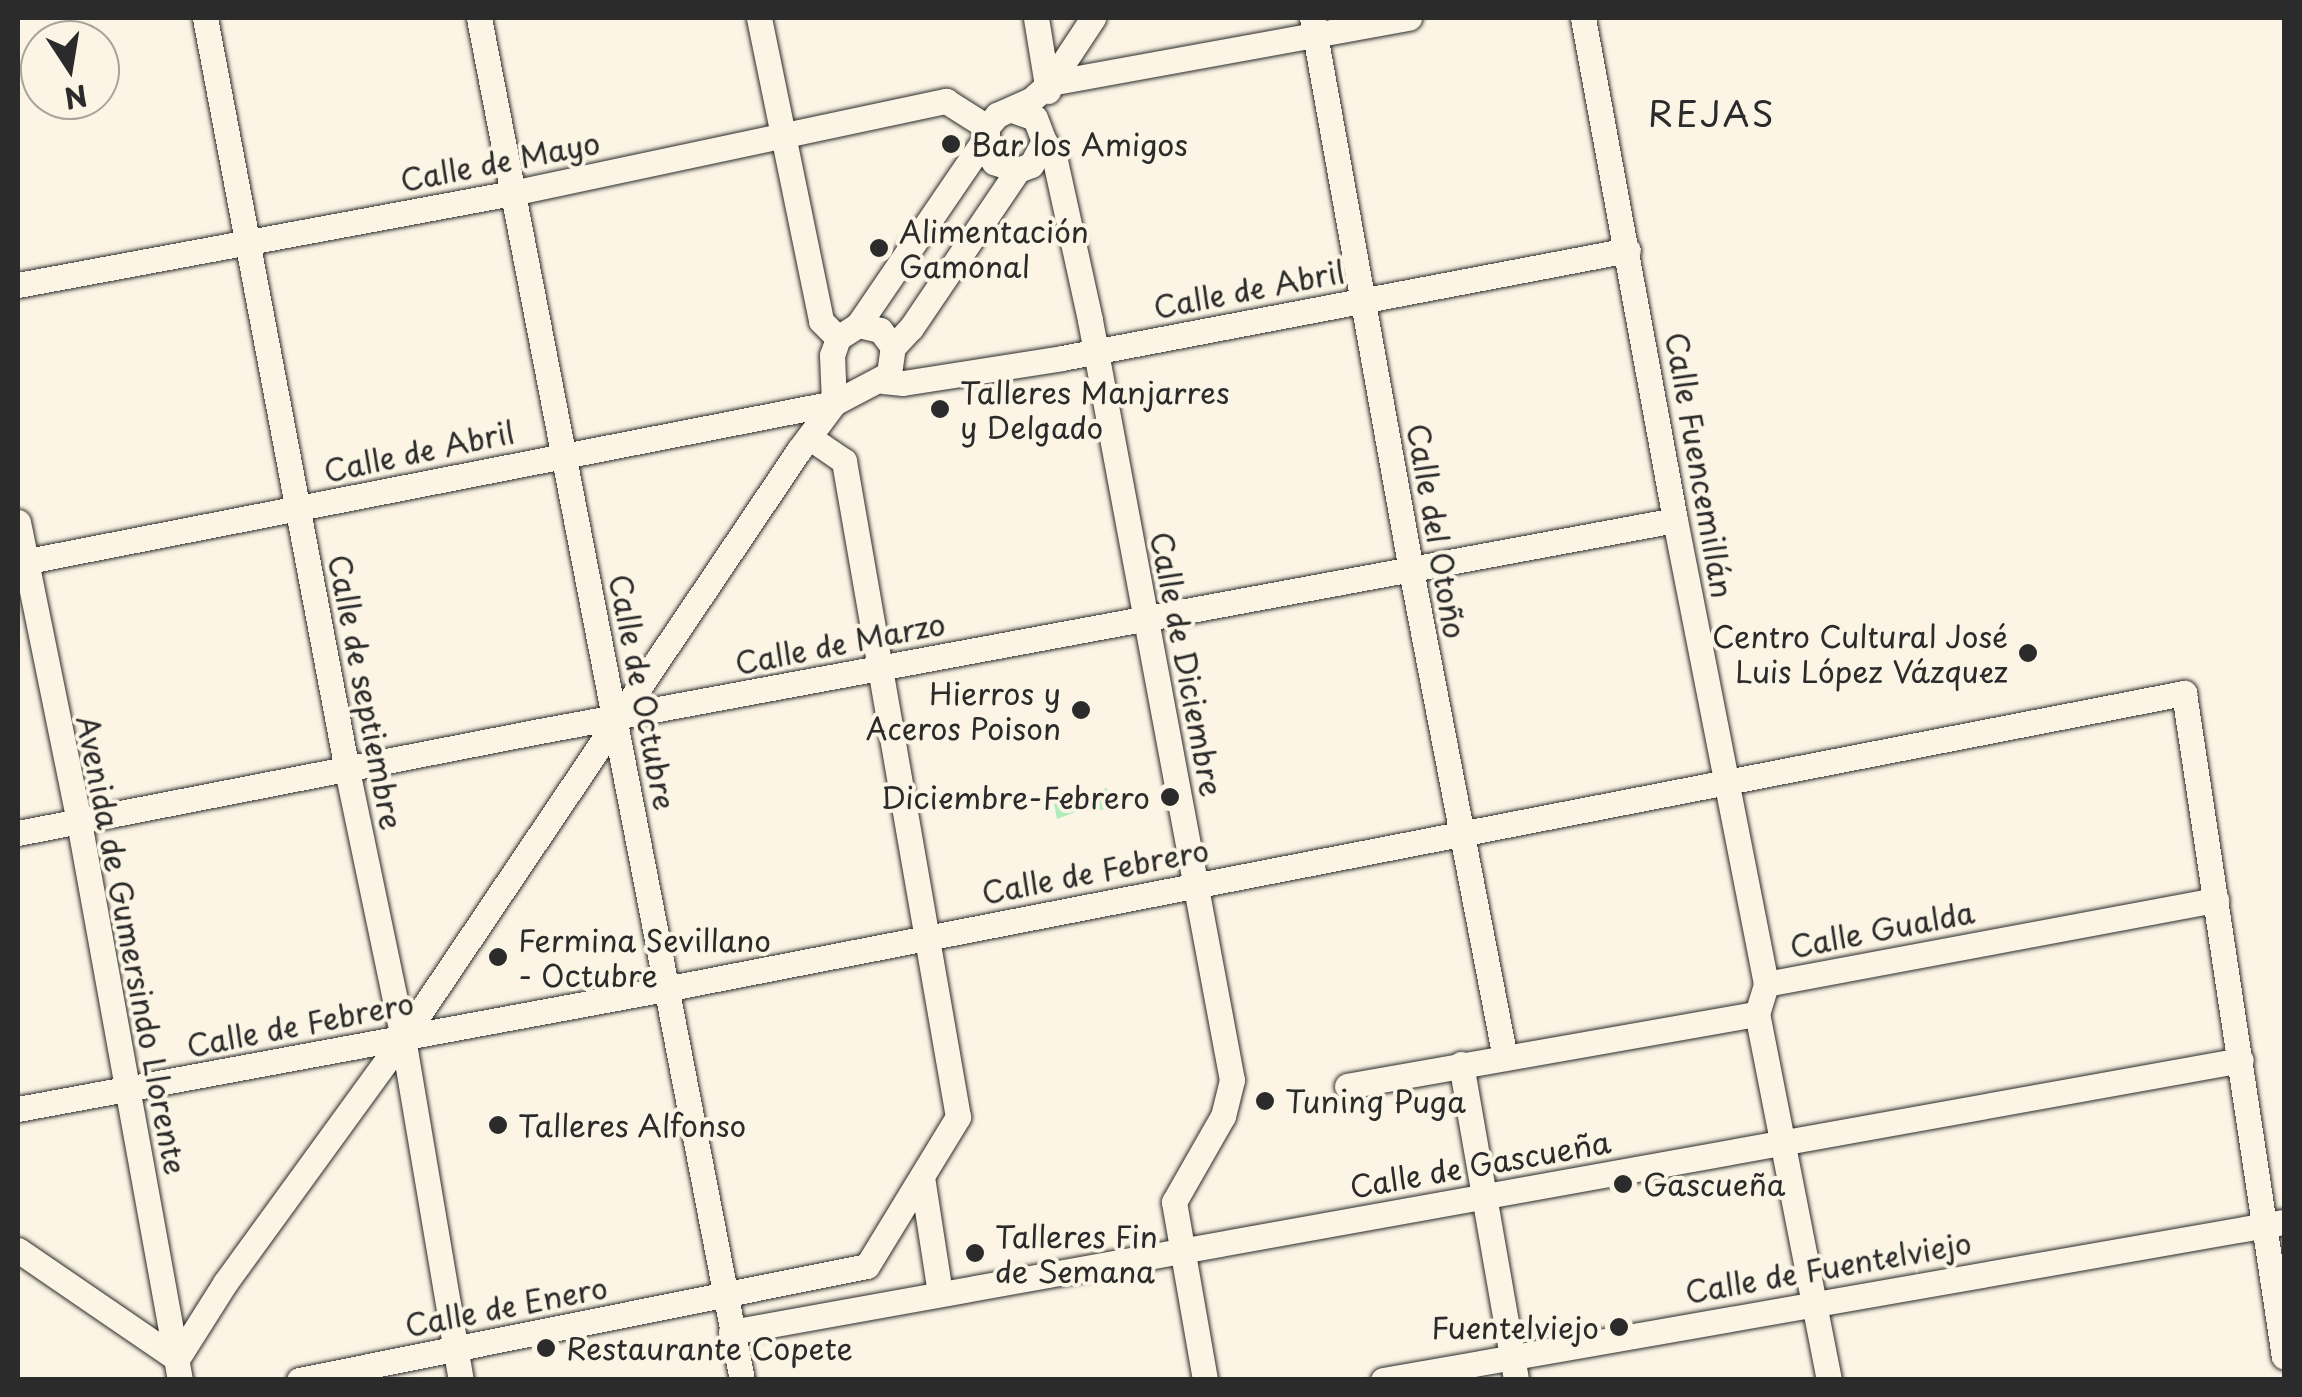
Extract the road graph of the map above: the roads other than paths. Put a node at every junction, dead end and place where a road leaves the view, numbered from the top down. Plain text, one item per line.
1 (206, 18) edge
2 (480, 18) edge
3 (759, 18) edge
4 (1036, 18) edge
5 (1093, 18) edge
6 (1410, 18) edge
7 (1583, 18) edge
8 (1313, 26) edge
9 (1050, 83) junction
10 (1012, 110) junction
11 (986, 133) junction
12 (1043, 134) junction
13 (782, 136) junction
14 (1018, 170) junction
15 (512, 193) junction
16 (246, 243) junction
17 (1628, 250) junction
18 (18, 285) edge
19 (1362, 299) junction
20 (848, 332) junction
21 (893, 347) junction
22 (1096, 352) junction
23 (833, 365) junction
24 (877, 383) junction
25 (834, 403) junction
26 (809, 437) junction
27 (565, 454) junction
28 (297, 510) junction
29 (1675, 520) junction
30 (18, 522) edge
31 (21, 562) edge
32 (1411, 570) junction
33 (1146, 620) junction
34 (882, 667) junction
35 (615, 718) junction
36 (347, 770) junction
37 (1729, 785) junction
38 (79, 822) junction
39 (18, 833) edge
40 (1460, 836) junction
41 (1197, 884) junction
42 (2216, 900) junction
43 (928, 938) junction
44 (1766, 984) junction
45 (664, 990) junction
46 (1758, 1014) junction
47 (403, 1038) junction
48 (1504, 1055) junction
49 (2241, 1060) junction
50 (1460, 1064) junction
51 (1347, 1086) dead end
52 (126, 1090) junction
53 (18, 1110) edge
54 (1782, 1143) junction
55 (922, 1177) junction
56 (1484, 1196) junction
57 (2276, 1224) edge
58 (18, 1250) edge
59 (1182, 1250) junction
60 (940, 1292) junction
61 (724, 1294) junction
62 (1814, 1302) junction
63 (732, 1332) junction
64 (454, 1350) junction
65 (2284, 1357) edge
66 (1514, 1368) edge
67 (179, 1369) edge
68 (299, 1380) edge
69 (460, 1380) edge
70 (742, 1380) edge
71 (1205, 1380) edge
72 (1383, 1380) edge
73 (1829, 1380) edge

1 - 16 street, Calle de septiembre
2 - 15 street, Calle de Octubre
3 - 13 street
4 - 9 street
5 - 9 street
6 - 8 street
7 - 17 street, Calle Fuencemillán
8 - 9 street
8 - 19 street, Calle del Otoño
9 - 10 street
9 - 12 street
10 - 11 street
10 - 12 street
11 - 13 street, Calle de Mayo
11 - 14 street
11 - 20 street
12 - 14 street
12 - 22 street, Calle de Diciembre
13 - 15 street, Calle de Mayo
13 - 20 street
14 - 21 street
15 - 16 street, Calle de Mayo
15 - 27 street, Calle de Octubre
16 - 18 street, Calle de Mayo
16 - 28 street, Calle de septiembre
17 - 19 street, Calle de Abril
17 - 29 street, Calle Fuencemillán
19 - 22 street, Calle de Abril
19 - 32 street, Calle del Otoño
20 - 21 street
20 - 23 street
21 - 24 street
22 - 24 street, Calle de Abril
22 - 33 street, Calle de Diciembre
23 - 24 street
23 - 25 street
24 - 25 street, Calle de Abril
25 - 26 street
25 - 27 street, Calle de Abril
26 - 34 street, Calle de Enero
26 - 35 street
27 - 28 street, Calle de Abril
27 - 35 street, Calle de Octubre
28 - 31 street, Calle de Abril
28 - 36 street, Calle de septiembre
29 - 32 street, Calle de Marzo
29 - 37 street, Calle Fuencemillán
30 - 31 street, Avenida de Gumersindo Llorente
31 - 38 street, Avenida de Gumersindo Llorente
32 - 33 street, Calle de Marzo
32 - 40 street, Calle del Otoño
33 - 34 street, Calle de Marzo
33 - 41 street, Calle de Diciembre
34 - 35 street, Calle de Marzo
34 - 43 street, Calle de Enero
35 - 36 street, Calle de Marzo
35 - 45 street, Calle de Octubre
35 - 47 street
36 - 38 street, Calle de Marzo
36 - 47 street, Calle de septiembre
37 - 40 street, Calle de Febrero
37 - 42 street, Calle de Febrero
37 - 44 street, Calle Fuencemillán
38 - 39 street, Calle de Marzo
38 - 52 street, Avenida de Gumersindo Llorente
40 - 41 street, Calle de Febrero
40 - 48 street, Calle del Otoño
41 - 43 street, Calle de Febrero
41 - 59 street, Calle de Diciembre
42 - 44 street, Calle Gualda
42 - 49 street
43 - 45 street, Calle de Febrero
43 - 55 street, Calle de Enero
44 - 46 street, Calle Gualda
45 - 47 street, Calle de Febrero
45 - 61 street, Calle de Octubre
46 - 48 street
46 - 54 street
47 - 52 street, Calle de Febrero
47 - 64 street, Calle de septiembre
47 - 67 street
48 - 50 street
49 - 54 street, Calle de Gascueña
49 - 57 street
50 - 51 street
50 - 56 street
52 - 53 street, Calle de Febrero
52 - 67 street, Avenida de Gumersindo Llorente
54 - 56 street, Calle de Gascueña
54 - 62 street
55 - 60 street
55 - 61 street, Calle de Enero
56 - 59 street, Calle de Gascueña
56 - 66 street
57 - 62 street, Calle de Fuentelviejo
57 - 65 street
58 - 67 street
59 - 60 street, Calle de Gascueña
59 - 71 street, Calle de Diciembre
60 - 63 street, Calle de Gascueña
61 - 63 street, Calle de Octubre
61 - 64 street, Calle de Enero
62 - 66 street, Calle de Fuentelviejo
62 - 73 street
63 - 70 street, Calle de Octubre
64 - 68 street, Calle de Enero
64 - 69 street, Calle de septiembre
66 - 72 street, Calle de Fuentelviejo

